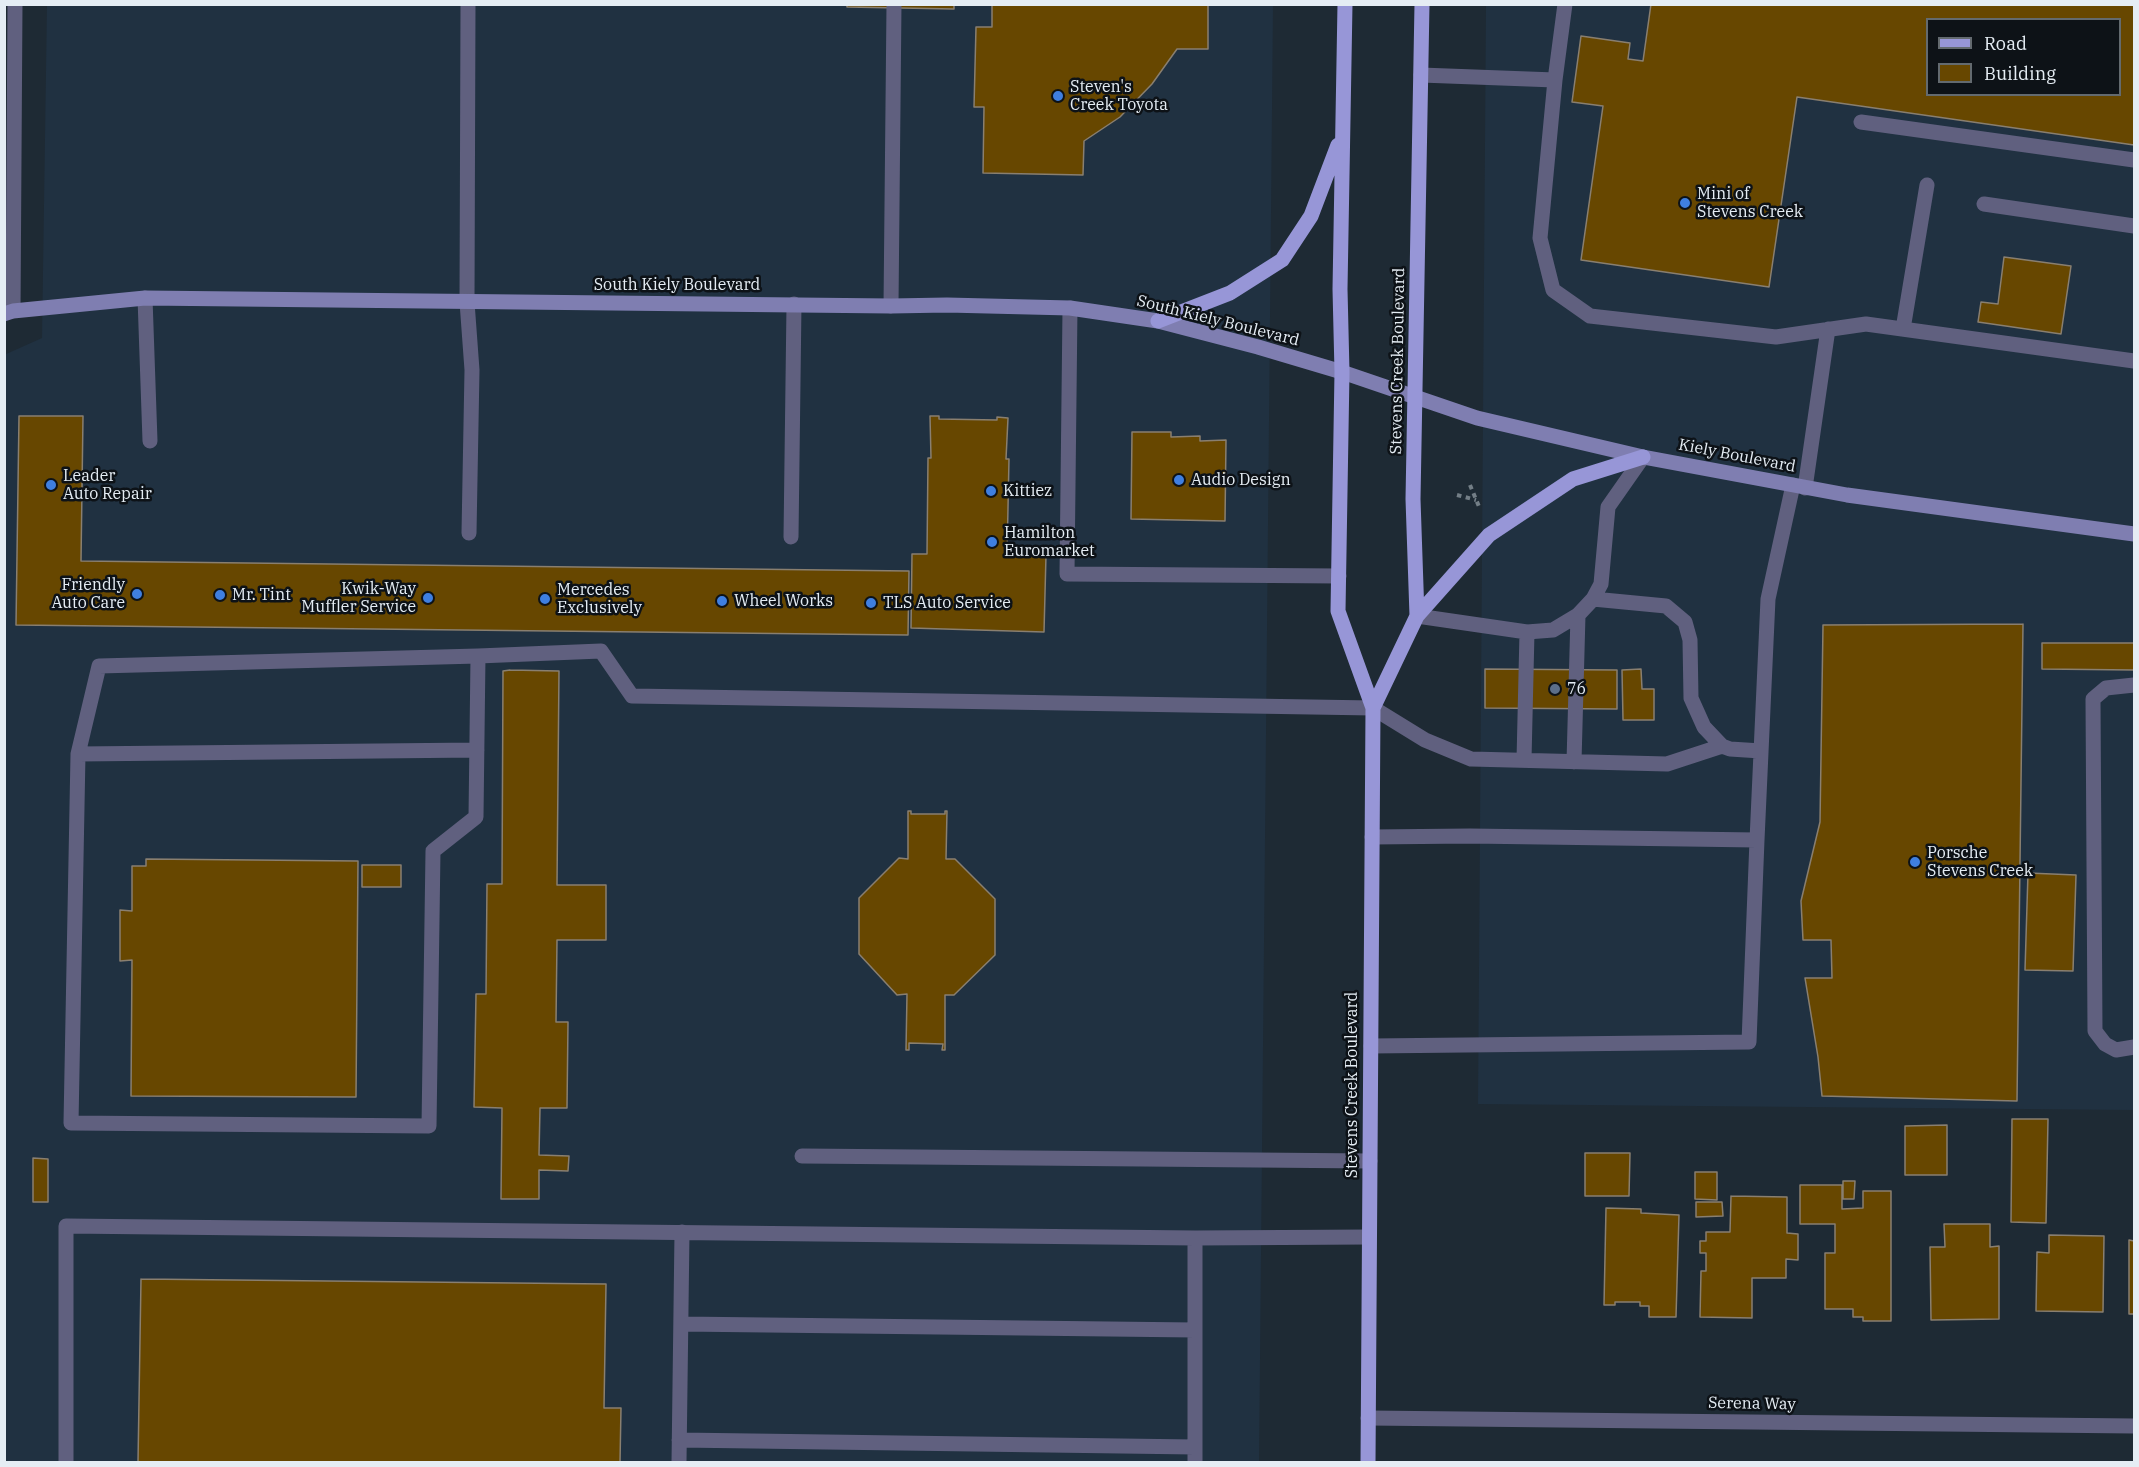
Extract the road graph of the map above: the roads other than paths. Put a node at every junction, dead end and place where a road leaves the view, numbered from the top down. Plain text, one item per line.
1 (15, 4) edge
2 (468, 4) edge
3 (894, 4) edge
4 (1345, 4) edge
5 (1422, 4) edge
6 (1565, 4) edge
7 (1421, 75) junction
8 (1555, 80) junction
9 (1861, 122) dead end
10 (1343, 134) junction
11 (2134, 160) edge
12 (1926, 185) dead end
13 (1984, 204) dead end
14 (2134, 226) edge
15 (145, 298) junction
16 (466, 302) junction
17 (794, 304) junction
18 (891, 306) junction
19 (1070, 308) junction
20 (9, 313) edge
21 (1158, 321) junction
22 (1828, 329) junction
23 (1903, 329) junction
24 (2134, 361) edge
25 (1342, 372) junction
26 (1416, 397) junction
27 (150, 441) dead end
28 (1643, 457) junction
29 (1799, 486) junction
30 (469, 533) dead end
31 (2134, 534) edge
32 (791, 537) dead end
33 (1339, 576) junction
34 (1593, 599) junction
35 (1578, 615) junction
36 (1417, 616) junction
37 (1527, 632) junction
38 (478, 656) junction
39 (2134, 685) edge
40 (1373, 708) junction
41 (1722, 746) junction
42 (477, 750) junction
43 (1761, 751) junction
44 (78, 754) junction
45 (1524, 760) junction
46 (1574, 762) junction
47 (1372, 837) junction
48 (1757, 840) junction
49 (1371, 1046) junction
50 (2134, 1047) edge
51 (802, 1156) dead end
52 (1370, 1161) junction
53 (682, 1232) junction
54 (1369, 1237) junction
55 (1195, 1238) junction
56 (681, 1324) junction
57 (1195, 1330) junction
58 (1368, 1418) junction
59 (2134, 1426) edge
60 (680, 1440) junction
61 (1195, 1455) edge
62 (66, 1462) edge
63 (679, 1462) edge
64 (1368, 1462) edge

1 - 20 street
2 - 16 street
3 - 18 street
4 - 10 main road, Stevens Creek Boulevard
5 - 7 main road, Stevens Creek Boulevard
6 - 8 street
7 - 8 street
7 - 26 main road, Stevens Creek Boulevard
8 - 22 street
9 - 11 street
10 - 21 main road
10 - 25 main road, Stevens Creek Boulevard
12 - 23 street
13 - 14 street
15 - 16 main road, South Kiely Boulevard
15 - 20 main road, South Kiely Boulevard
15 - 27 street
16 - 17 main road, South Kiely Boulevard
16 - 30 street
17 - 18 main road, South Kiely Boulevard
17 - 32 street
18 - 19 main road, South Kiely Boulevard
19 - 21 main road, South Kiely Boulevard
19 - 33 street
21 - 25 main road, South Kiely Boulevard
22 - 23 street
22 - 29 street
23 - 24 street
25 - 26 main road, Kiely Boulevard
25 - 33 main road, Stevens Creek Boulevard
26 - 28 main road, Kiely Boulevard
26 - 36 main road, Stevens Creek Boulevard
28 - 29 main road, Kiely Boulevard
28 - 34 street
28 - 36 main road
29 - 31 main road, Kiely Boulevard
29 - 43 street
33 - 40 main road, Stevens Creek Boulevard
34 - 35 street
34 - 41 street
35 - 37 street
35 - 46 street
36 - 37 street
36 - 40 main road, Stevens Creek Boulevard
37 - 45 street
38 - 40 street
38 - 42 street
38 - 44 street
39 - 50 street
40 - 45 street
40 - 47 main road, Stevens Creek Boulevard
41 - 43 street
41 - 46 street
42 - 44 street
42 - 44 street
43 - 48 street
45 - 46 street
47 - 48 street
47 - 49 main road, Stevens Creek Boulevard
48 - 49 street
49 - 52 main road, Stevens Creek Boulevard
51 - 52 street
52 - 54 main road, Stevens Creek Boulevard
53 - 55 street
53 - 56 street
53 - 62 street
54 - 55 street
54 - 58 main road, Stevens Creek Boulevard
55 - 57 street
56 - 57 street
56 - 60 street
57 - 61 street
58 - 59 street, Serena Way
58 - 64 main road, Stevens Creek Boulevard
60 - 61 street
60 - 63 street

